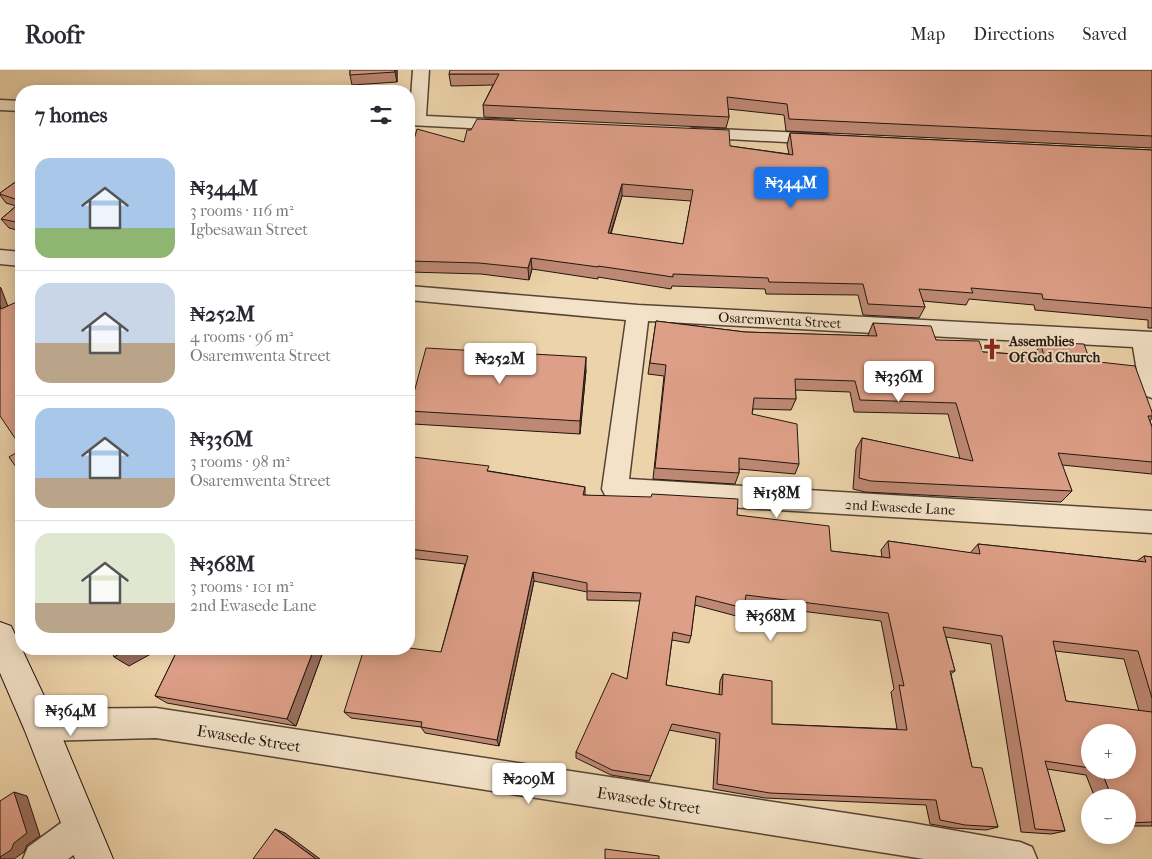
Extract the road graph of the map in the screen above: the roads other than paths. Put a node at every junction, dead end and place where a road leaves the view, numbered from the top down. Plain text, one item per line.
1 (421, 70) edge
2 (0, 105) edge
3 (15, 106) edge
4 (415, 108) edge
5 (415, 120) edge
6 (526, 125) edge
7 (675, 132) edge
8 (844, 140) edge
9 (0, 257) edge
10 (15, 258) edge
11 (415, 294) edge
12 (638, 313) junction
13 (1148, 340) edge
14 (1152, 389) edge
15 (1152, 522) edge
16 (0, 637) edge
17 (40, 724) junction
18 (87, 844) edge
19 (40, 859) edge
20 (1020, 859) edge

1 - 4 street
2 - 3 street
5 - 6 street
7 - 8 street
9 - 10 street
11 - 12 street, Osaremwenta Street
12 - 13 street, Osaremwenta Street
12 - 15 street, 2nd Ewasede Lane
13 - 14 street
16 - 17 street
17 - 18 street
17 - 20 street, Ewasede Street
18 - 19 street

